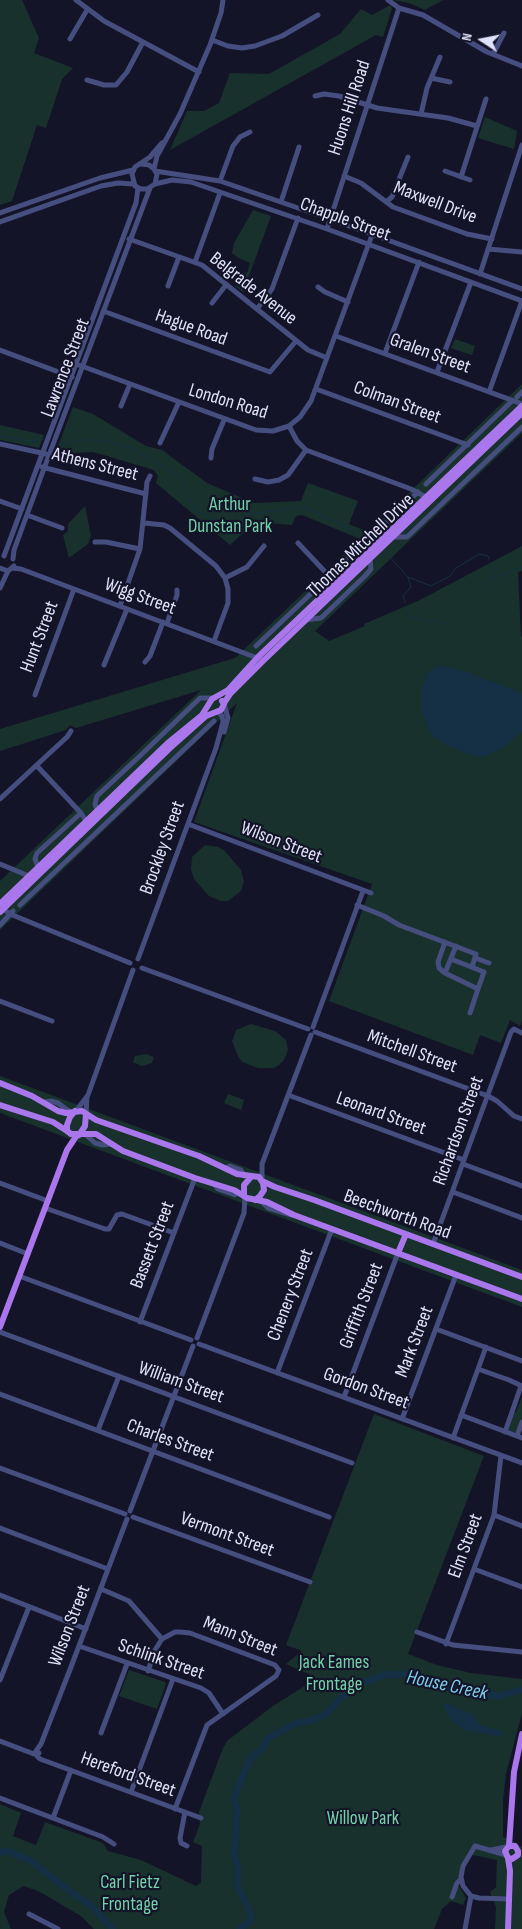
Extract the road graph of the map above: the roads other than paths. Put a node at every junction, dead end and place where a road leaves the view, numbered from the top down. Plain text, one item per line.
1 (76, 0) edge
2 (224, 0) edge
3 (388, 0) edge
4 (399, 8) junction
5 (88, 10) junction
6 (318, 15) dead end
7 (504, 33) dead end
8 (70, 39) dead end
9 (212, 40) junction
10 (144, 42) junction
11 (493, 54) junction
12 (440, 58) dead end
13 (522, 66) edge
14 (199, 72) junction
15 (431, 78) junction
16 (87, 80) dead end
17 (450, 82) dead end
18 (315, 96) dead end
19 (486, 99) dead end
20 (368, 104) junction
21 (421, 114) junction
22 (477, 126) junction
23 (250, 132) dead end
24 (167, 139) junction
25 (522, 144) edge
26 (299, 147) dead end
27 (408, 157) dead end
28 (142, 164) junction
29 (133, 170) junction
30 (155, 170) junction
31 (445, 171) dead end
32 (344, 176) junction
33 (460, 176) junction
34 (470, 180) dead end
35 (220, 181) junction
36 (136, 186) junction
37 (153, 186) junction
38 (220, 192) junction
39 (281, 202) junction
40 (386, 202) junction
41 (0, 213) edge
42 (298, 218) junction
43 (330, 219) junction
44 (0, 222) edge
45 (327, 228) junction
46 (372, 234) junction
47 (123, 237) junction
48 (130, 239) junction
49 (492, 239) junction
50 (369, 244) junction
51 (488, 249) junction
52 (522, 252) edge
53 (179, 257) junction
54 (195, 262) junction
55 (419, 262) junction
56 (480, 274) junction
57 (471, 282) junction
58 (226, 285) junction
59 (168, 286) dead end
60 (318, 287) dead end
61 (522, 289) edge
62 (522, 301) edge
63 (212, 302) dead end
64 (348, 302) junction
65 (257, 309) junction
66 (103, 311) junction
67 (336, 336) junction
68 (296, 341) junction
69 (0, 350) edge
70 (385, 353) junction
71 (327, 358) junction
72 (76, 364) junction
73 (82, 366) junction
74 (437, 372) junction
75 (71, 376) junction
76 (77, 379) junction
77 (130, 384) junction
78 (316, 389) junction
79 (489, 392) junction
80 (522, 392) edge
81 (514, 399) junction
82 (179, 402) junction
83 (121, 406) dead end
84 (522, 408) edge
85 (224, 420) junction
86 (507, 420) junction
87 (290, 427) junction
88 (522, 427) edge
89 (504, 430) junction
90 (508, 440) junction
91 (160, 443) dead end
92 (0, 444) edge
93 (468, 445) junction
94 (306, 450) junction
95 (46, 454) junction
96 (472, 457) junction
97 (211, 458) dead end
98 (37, 466) junction
99 (480, 466) junction
100 (44, 468) junction
101 (436, 474) junction
102 (150, 476) dead end
103 (255, 479) dead end
104 (426, 484) dead end
105 (439, 488) junction
106 (418, 492) junction
107 (146, 494) junction
108 (428, 498) junction
109 (0, 501) edge
110 (22, 509) junction
111 (394, 514) junction
112 (27, 515) junction
113 (144, 523) junction
114 (62, 528) dead end
115 (393, 529) junction
116 (373, 535) dead end
117 (392, 537) junction
118 (95, 542) dead end
119 (298, 543) dead end
120 (364, 544) dead end
121 (264, 546) dead end
122 (140, 549) junction
123 (356, 551) junction
124 (370, 552) junction
125 (1, 557) edge
126 (12, 565) junction
127 (0, 568) edge
128 (329, 576) junction
129 (226, 578) junction
130 (0, 588) edge
131 (74, 589) junction
132 (177, 590) dead end
133 (120, 606) junction
134 (128, 609) junction
135 (165, 623) junction
136 (265, 636) junction
137 (214, 641) junction
138 (256, 646) dead end
139 (270, 650) junction
140 (258, 661) junction
141 (145, 662) dead end
142 (104, 665) dead end
143 (34, 695) dead end
144 (214, 699) junction
145 (224, 704) junction
146 (217, 711) junction
147 (214, 720) dead end
148 (198, 724) junction
149 (71, 730) dead end
150 (197, 736) junction
151 (216, 748) junction
152 (36, 766) junction
153 (136, 778) junction
154 (144, 787) junction
155 (97, 796) junction
156 (0, 799) edge
157 (90, 803) dead end
158 (101, 810) junction
159 (81, 813) junction
160 (89, 820) junction
161 (188, 824) junction
162 (0, 864) edge
163 (40, 869) junction
164 (28, 881) junction
165 (38, 888) junction
166 (363, 891) junction
167 (370, 892) dead end
168 (2, 905) edge
169 (20, 905) dead end
170 (358, 905) junction
171 (11, 912) junction
172 (0, 925) edge
173 (445, 942) junction
174 (456, 946) junction
175 (475, 958) junction
176 (138, 959) junction
177 (451, 959) junction
178 (130, 963) junction
179 (489, 963) dead end
180 (472, 967) junction
181 (142, 968) junction
182 (134, 970) junction
183 (445, 973) junction
184 (478, 989) junction
185 (0, 1001) edge
186 (470, 1013) dead end
187 (52, 1021) dead end
188 (312, 1031) junction
189 (522, 1034) edge
190 (0, 1083) edge
191 (88, 1094) junction
192 (288, 1095) junction
193 (488, 1096) junction
194 (0, 1105) edge
195 (74, 1112) junction
196 (86, 1114) junction
197 (522, 1119) edge
198 (68, 1132) junction
199 (80, 1135) junction
200 (67, 1150) junction
201 (463, 1162) junction
202 (262, 1164) junction
203 (249, 1176) junction
204 (195, 1178) junction
205 (262, 1180) junction
206 (0, 1183) edge
207 (522, 1186) edge
208 (453, 1192) junction
209 (245, 1197) junction
210 (256, 1200) junction
211 (46, 1204) junction
212 (244, 1213) junction
213 (522, 1218) edge
214 (332, 1229) junction
215 (174, 1233) junction
216 (406, 1234) junction
217 (0, 1243) edge
218 (433, 1244) junction
219 (398, 1253) junction
220 (28, 1254) junction
221 (456, 1275) junction
222 (19, 1276) junction
223 (522, 1277) edge
224 (522, 1299) edge
225 (140, 1322) junction
226 (0, 1326) edge
227 (436, 1329) junction
228 (0, 1332) edge
229 (194, 1343) junction
230 (486, 1347) junction
231 (522, 1361) edge
232 (478, 1370) junction
233 (278, 1373) junction
234 (119, 1376) junction
235 (522, 1386) edge
236 (0, 1394) edge
237 (174, 1397) junction
238 (344, 1397) junction
239 (461, 1415) junction
240 (402, 1419) junction
241 (522, 1422) edge
242 (98, 1430) junction
243 (505, 1432) junction
244 (519, 1437) edge
245 (453, 1438) junction
246 (154, 1451) junction
247 (501, 1456) junction
248 (352, 1462) dead end
249 (522, 1463) edge
250 (0, 1468) edge
251 (129, 1515) junction
252 (494, 1515) junction
253 (329, 1516) dead end
254 (522, 1526) edge
255 (0, 1528) edge
256 (108, 1569) junction
257 (474, 1569) junction
258 (310, 1582) dead end
259 (522, 1587) edge
260 (101, 1589) junction
261 (0, 1595) edge
262 (29, 1606) junction
263 (86, 1629) junction
264 (416, 1632) dead end
265 (162, 1639) junction
266 (446, 1644) junction
267 (79, 1646) junction
268 (522, 1652) edge
269 (127, 1664) junction
270 (148, 1671) junction
271 (173, 1679) junction
272 (0, 1680) edge
273 (223, 1714) junction
274 (101, 1733) dead end
275 (522, 1734) edge
276 (0, 1741) edge
277 (36, 1752) junction
278 (71, 1770) junction
279 (131, 1792) junction
280 (0, 1798) edge
281 (175, 1809) junction
282 (185, 1812) junction
283 (53, 1818) junction
284 (201, 1818) dead end
285 (114, 1844) dead end
286 (187, 1846) dead end
287 (514, 1852) edge
288 (461, 1879) junction
289 (471, 1896) junction
290 (452, 1897) dead end
291 (508, 1899) junction
292 (29, 1914) dead end
293 (58, 1929) edge
294 (466, 1929) edge
295 (508, 1929) edge

1 - 5 street
2 - 9 street
3 - 4 street
4 - 11 street
4 - 20 street, Huons Hill Road
5 - 8 street
5 - 10 street
6 - 9 street
7 - 11 street
9 - 14 street
10 - 14 street
10 - 16 street
11 - 13 street
12 - 15 street
14 - 24 street
15 - 17 street
15 - 21 street
18 - 20 street
19 - 22 street
20 - 21 street
20 - 32 street, Huons Hill Road
21 - 22 street
22 - 33 street
23 - 35 street
24 - 28 street
24 - 30 street
25 - 49 street
26 - 39 street
27 - 40 street
28 - 29 street
28 - 30 street
29 - 36 street
29 - 41 street
30 - 35 street, Chapple Street
30 - 37 street
31 - 33 street
32 - 40 street, Maxwell Drive
32 - 43 street, Huons Hill Road
33 - 34 street
35 - 39 street, Chapple Street
36 - 37 street
36 - 44 street
36 - 47 street, Lawrence Street
37 - 38 street, Chapple Street
37 - 48 street, Lawrence Street
38 - 42 street, Chapple Street
38 - 54 street
39 - 43 street, Chapple Street
40 - 49 street, Maxwell Drive
42 - 45 street, Chapple Street
42 - 65 street
43 - 45 street, Huons Hill Road
43 - 46 street, Chapple Street
45 - 50 street, Chapple Street
46 - 50 street, London Road
46 - 56 street, Chapple Street
47 - 48 street, Belgrade Avenue
47 - 72 street, Lawrence Street
48 - 53 street, Belgrade Avenue
48 - 66 street, Lawrence Street
49 - 51 street
50 - 55 street, Chapple Street
50 - 64 street, London Road
51 - 52 street
51 - 56 street
53 - 54 street, Belgrade Avenue
53 - 59 street
54 - 58 street, Belgrade Avenue
55 - 57 street, Chapple Street
55 - 70 street
56 - 61 street, Chapple Street
57 - 62 street, Chapple Street
57 - 74 street
58 - 63 street
58 - 65 street, Belgrade Avenue
60 - 64 street
62 - 79 street
64 - 67 street, London Road
65 - 68 street, Belgrade Avenue
66 - 68 street, Hague Road
66 - 73 street, Lawrence Street
67 - 70 street, Gralen Street
67 - 71 street, London Road
68 - 71 street, Belgrade Avenue
69 - 75 street
70 - 74 street, Gralen Street
71 - 78 street, London Road
72 - 73 street, London Road
72 - 75 street, Lawrence Street
73 - 76 street, Lawrence Street
73 - 77 street, London Road
74 - 79 street, Gralen Street
75 - 76 street
75 - 95 street, Lawrence Street
76 - 95 street, Lawrence Street
77 - 82 street, London Road
77 - 83 street
78 - 87 street, London Road
78 - 93 street, Colman Street
79 - 81 street, Gralen Street
80 - 81 street, Thomas Mitchell Drive
81 - 84 street, Gralen Street
81 - 93 street, Thomas Mitchell Drive
82 - 85 street, London Road
82 - 91 street
84 - 86 main road, Thomas Mitchell Drive
84 - 89 main road, Thomas Mitchell Drive
85 - 87 street, London Road
85 - 97 street
86 - 89 main road
86 - 96 main road, Thomas Mitchell Drive
87 - 94 street
88 - 90 street
89 - 90 street
89 - 96 main road, Thomas Mitchell Drive
90 - 99 street
92 - 95 street
93 - 101 street, Thomas Mitchell Drive
94 - 103 street
94 - 106 street
95 - 98 street, Lawrence Street
95 - 100 street, Lawrence Street
96 - 99 street
96 - 105 main road, Thomas Mitchell Drive
98 - 100 street, Athens Street
98 - 110 street, Lawrence Street
99 - 117 street
100 - 107 street, Athens Street
100 - 112 street, Lawrence Street
101 - 104 street, Thomas Mitchell Drive
101 - 105 street, Thomas Mitchell Drive
102 - 107 street
105 - 108 main road, Thomas Mitchell Drive
106 - 108 street
106 - 111 street, Thomas Mitchell Drive
107 - 113 street
108 - 115 main road, Thomas Mitchell Drive
108 - 117 main road, Thomas Mitchell Drive
109 - 110 street
110 - 125 street, Lawrence Street
111 - 115 street, Thomas Mitchell Drive
111 - 116 street, Thomas Mitchell Drive
112 - 114 street
112 - 126 street, Lawrence Street
113 - 122 street
113 - 129 street
115 - 124 main road, Thomas Mitchell Drive
117 - 124 main road, Thomas Mitchell Drive
118 - 122 street
119 - 128 street
120 - 123 street, Thomas Mitchell Drive
121 - 129 street
122 - 133 street
123 - 124 street, Thomas Mitchell Drive
123 - 128 street, Thomas Mitchell Drive
124 - 139 main road
124 - 139 main road, Thomas Mitchell Drive
125 - 126 street
126 - 127 street
126 - 130 street, Lawrence Street
126 - 131 street, Wigg Street
128 - 136 street, Thomas Mitchell Drive
129 - 137 street
131 - 133 street, Wigg Street
131 - 143 street, Hunt Street
132 - 135 street
133 - 134 street, Wigg Street
134 - 135 street, Wigg Street
134 - 142 street
135 - 137 street, Wigg Street
135 - 141 street
136 - 138 street, Thomas Mitchell Drive
136 - 139 street
137 - 140 street, Wigg Street
139 - 140 main road
140 - 144 main road
140 - 145 main road
144 - 145 main road
144 - 146 main road
144 - 153 main road
144 - 155 street
145 - 146 main road
145 - 151 street, Brockley Street
146 - 148 main road
146 - 151 street, Brockley Street
147 - 150 street
148 - 150 street
148 - 153 main road
149 - 152 street
150 - 154 street
151 - 161 street, Brockley Street
152 - 156 street
152 - 159 street
153 - 154 street
153 - 158 main road
154 - 165 street
155 - 157 street
155 - 158 street
158 - 160 main road
159 - 160 street
159 - 163 street
160 - 163 main road
161 - 166 street, Wilson Street
161 - 176 street, Brockley Street
162 - 164 street
163 - 164 main road
164 - 165 street
164 - 168 main road
165 - 169 street
166 - 167 street, Wilson Street
166 - 170 street
168 - 171 street
170 - 173 street
170 - 188 street
171 - 172 street
171 - 178 street
173 - 174 street
173 - 183 street
174 - 175 street
174 - 177 street
175 - 179 street
175 - 180 street
176 - 178 street
176 - 181 street
177 - 180 street
177 - 183 street
178 - 182 street
180 - 184 street
181 - 182 street
181 - 188 street, Mitchell Street
182 - 191 street
183 - 184 street
184 - 186 street
185 - 187 street
188 - 192 street
188 - 193 street, Mitchell Street
189 - 193 street, Richardson Street
190 - 195 main road
191 - 195 street
191 - 196 street
192 - 201 street, Leonard Street
192 - 202 street
193 - 197 street, Mitchell Street
193 - 201 street, Richardson Street
194 - 198 main road
195 - 196 main road
195 - 198 main road
196 - 199 main road
196 - 203 main road
198 - 199 main road
198 - 200 main road
199 - 200 main road
199 - 204 main road
200 - 211 main road
201 - 207 street, Leonard Street
201 - 208 street, Richardson Street
202 - 203 street
202 - 205 street
203 - 205 main road
203 - 209 main road
204 - 209 main road
204 - 215 street, Bassett Street
205 - 210 main road
205 - 216 main road, Beechworth Road
206 - 211 street
208 - 213 street
208 - 218 street, Richardson Street
209 - 210 main road
209 - 212 street
210 - 212 street
210 - 214 main road, Beechworth Road
211 - 215 street
211 - 220 main road
212 - 229 street
214 - 219 main road, Beechworth Road
214 - 233 street, Chenery Street
215 - 225 street, Bassett Street
216 - 218 main road, Beechworth Road
216 - 219 main road
217 - 220 street
218 - 223 main road, Beechworth Road
219 - 221 main road, Beechworth Road
219 - 238 street, Griffith Street
220 - 222 main road
221 - 224 main road, Beechworth Road
221 - 227 street, Mark Street
222 - 225 street, Gordon Street
222 - 226 main road
225 - 229 street, Gordon Street
227 - 230 street
227 - 240 street, Mark Street
228 - 234 street, William Street
229 - 233 street, Gordon Street
229 - 237 street, Wilson Street
230 - 231 street
230 - 232 street
232 - 235 street
232 - 239 street
233 - 238 street, Gordon Street
234 - 237 street, William Street
234 - 242 street
235 - 243 street
236 - 242 street, Charles Street
237 - 246 street, Wilson Street
237 - 248 street, William Street
238 - 240 street, Gordon Street
239 - 243 street
239 - 245 street
240 - 245 street, Gordon Street
241 - 244 street
242 - 246 street, Charles Street
243 - 244 street
245 - 247 street, Gordon Street
246 - 251 street, Wilson Street
246 - 253 street, Charles Street
247 - 249 street, Gordon Street
247 - 252 street, Elm Street
250 - 251 street, Vermont Street
251 - 256 street, Wilson Street
251 - 258 street, Vermont Street
252 - 254 street
252 - 257 street, Elm Street
255 - 256 street
256 - 260 street, Wilson Street
257 - 259 street
257 - 266 street, Elm Street
260 - 263 street, Wilson Street
260 - 265 street
261 - 262 street
262 - 263 street
262 - 272 street
263 - 267 street, Wilson Street
264 - 266 street
265 - 270 street
265 - 273 street, Mann Street
266 - 268 street
267 - 269 street, Schlink Street
267 - 277 street, Wilson Street
269 - 270 street, Schlink Street
269 - 274 street
270 - 271 street, Schlink Street
271 - 273 street, Schlink Street
271 - 279 street
273 - 281 street
275 - 287 main road
276 - 277 street
277 - 278 street, Hereford Street
278 - 279 street, Hereford Street
278 - 283 street
279 - 281 street, Hereford Street
280 - 283 street
281 - 282 street, Hereford Street
282 - 284 street, Hereford Street
282 - 286 street
283 - 285 street
287 - 288 street
287 - 291 main road
288 - 289 street
288 - 290 street
289 - 291 street
289 - 294 street
291 - 295 main road
292 - 293 street

